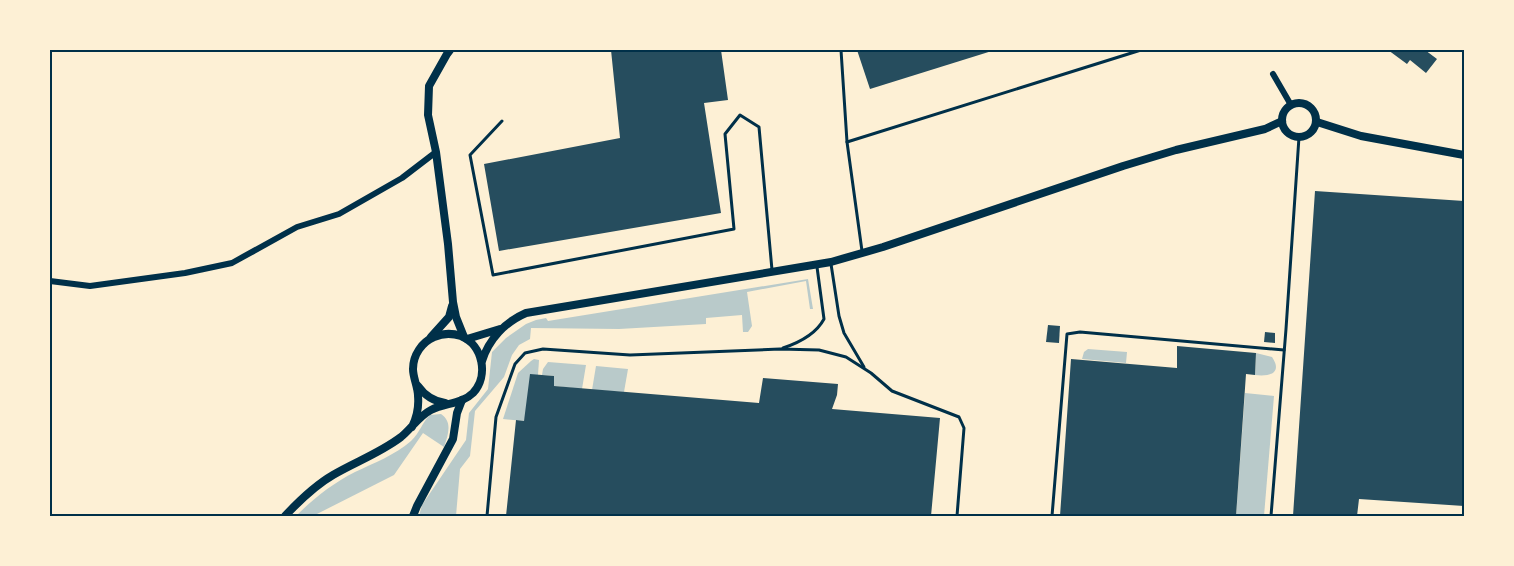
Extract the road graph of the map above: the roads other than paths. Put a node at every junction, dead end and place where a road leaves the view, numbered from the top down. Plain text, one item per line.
1 (450, 50) edge
2 (841, 50) edge
3 (1142, 50) edge
4 (1273, 74) dead end
5 (1291, 105) junction
6 (502, 121) dead end
7 (1282, 121) junction
8 (1317, 122) junction
9 (1299, 137) junction
10 (848, 142) junction
11 (436, 152) junction
12 (1464, 155) edge
13 (862, 253) junction
14 (831, 262) junction
15 (816, 265) junction
16 (772, 272) junction
17 (50, 281) edge
18 (453, 302) junction
19 (502, 329) junction
20 (465, 338) junction
21 (429, 339) junction
22 (780, 350) junction
23 (1284, 350) junction
24 (482, 362) junction
25 (866, 370) junction
26 (415, 379) junction
27 (462, 400) junction
28 (447, 404) junction
29 (412, 427) junction
30 (285, 516) edge
31 (413, 516) edge
32 (487, 516) edge
33 (957, 516) edge
34 (1052, 516) edge
35 (1270, 516) edge

1 - 11 street
2 - 10 lane
3 - 10 lane
4 - 5 street
5 - 7 street
5 - 8 street
6 - 16 lane
7 - 9 street
7 - 13 street
8 - 9 street
8 - 12 street
9 - 23 lane
10 - 13 lane
11 - 17 street
11 - 18 street
13 - 14 street
14 - 15 street
14 - 25 lane
15 - 16 street
15 - 22 lane
16 - 19 street
18 - 20 street
18 - 21 street
19 - 20 street
19 - 24 street
20 - 21 street
20 - 24 street
21 - 26 street
22 - 25 lane
22 - 32 lane
23 - 34 lane
23 - 35 lane
24 - 27 street
25 - 33 lane
26 - 28 street
26 - 29 street
27 - 28 street
27 - 31 street
28 - 29 street
29 - 30 street

